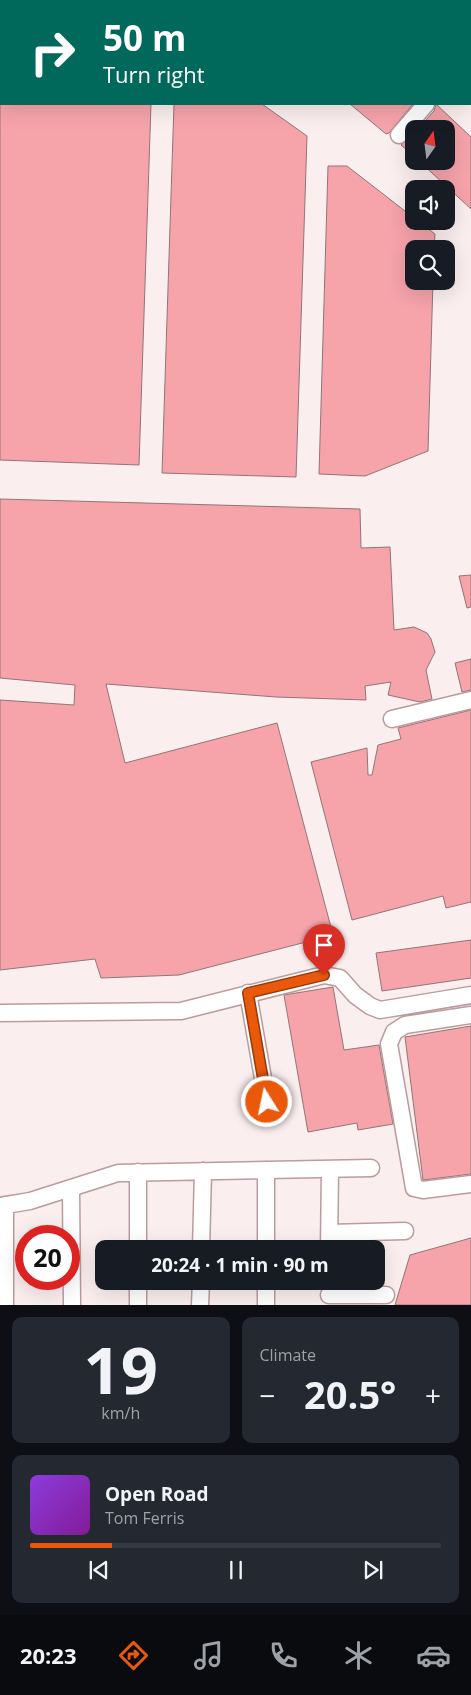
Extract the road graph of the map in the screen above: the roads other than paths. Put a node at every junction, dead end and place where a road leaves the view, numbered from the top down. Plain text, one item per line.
1 (425, 105) edge
2 (399, 135) dead end
3 (471, 700) edge
4 (392, 719) dead end
5 (248, 993) junction
6 (471, 995) edge
7 (0, 1013) edge
8 (471, 1015) edge
9 (267, 1102) dead end
10 (371, 1168) dead end
11 (330, 1169) junction
12 (266, 1170) junction
13 (203, 1171) junction
14 (138, 1172) junction
15 (471, 1184) edge
16 (72, 1188) junction
17 (3, 1206) edge
18 (405, 1231) dead end
19 (138, 1240) edge
20 (201, 1240) edge
21 (266, 1240) edge
22 (330, 1240) edge
23 (338, 1240) edge
24 (138, 1290) edge
25 (200, 1290) edge
26 (266, 1290) edge
27 (329, 1294) edge
28 (386, 1295) dead end
29 (5, 1305) edge
30 (72, 1305) edge
31 (138, 1305) edge
32 (200, 1305) edge
33 (266, 1305) edge

1 - 2 street
3 - 4 street
5 - 6 street
5 - 7 street
5 - 9 street
8 - 15 street
10 - 11 street
11 - 12 street
11 - 22 street
12 - 13 street
12 - 21 street
13 - 14 street
13 - 20 street
14 - 16 street
14 - 19 street
16 - 17 street
16 - 30 street
17 - 29 street
18 - 23 street
24 - 31 street
25 - 32 street
26 - 33 street
27 - 28 street

